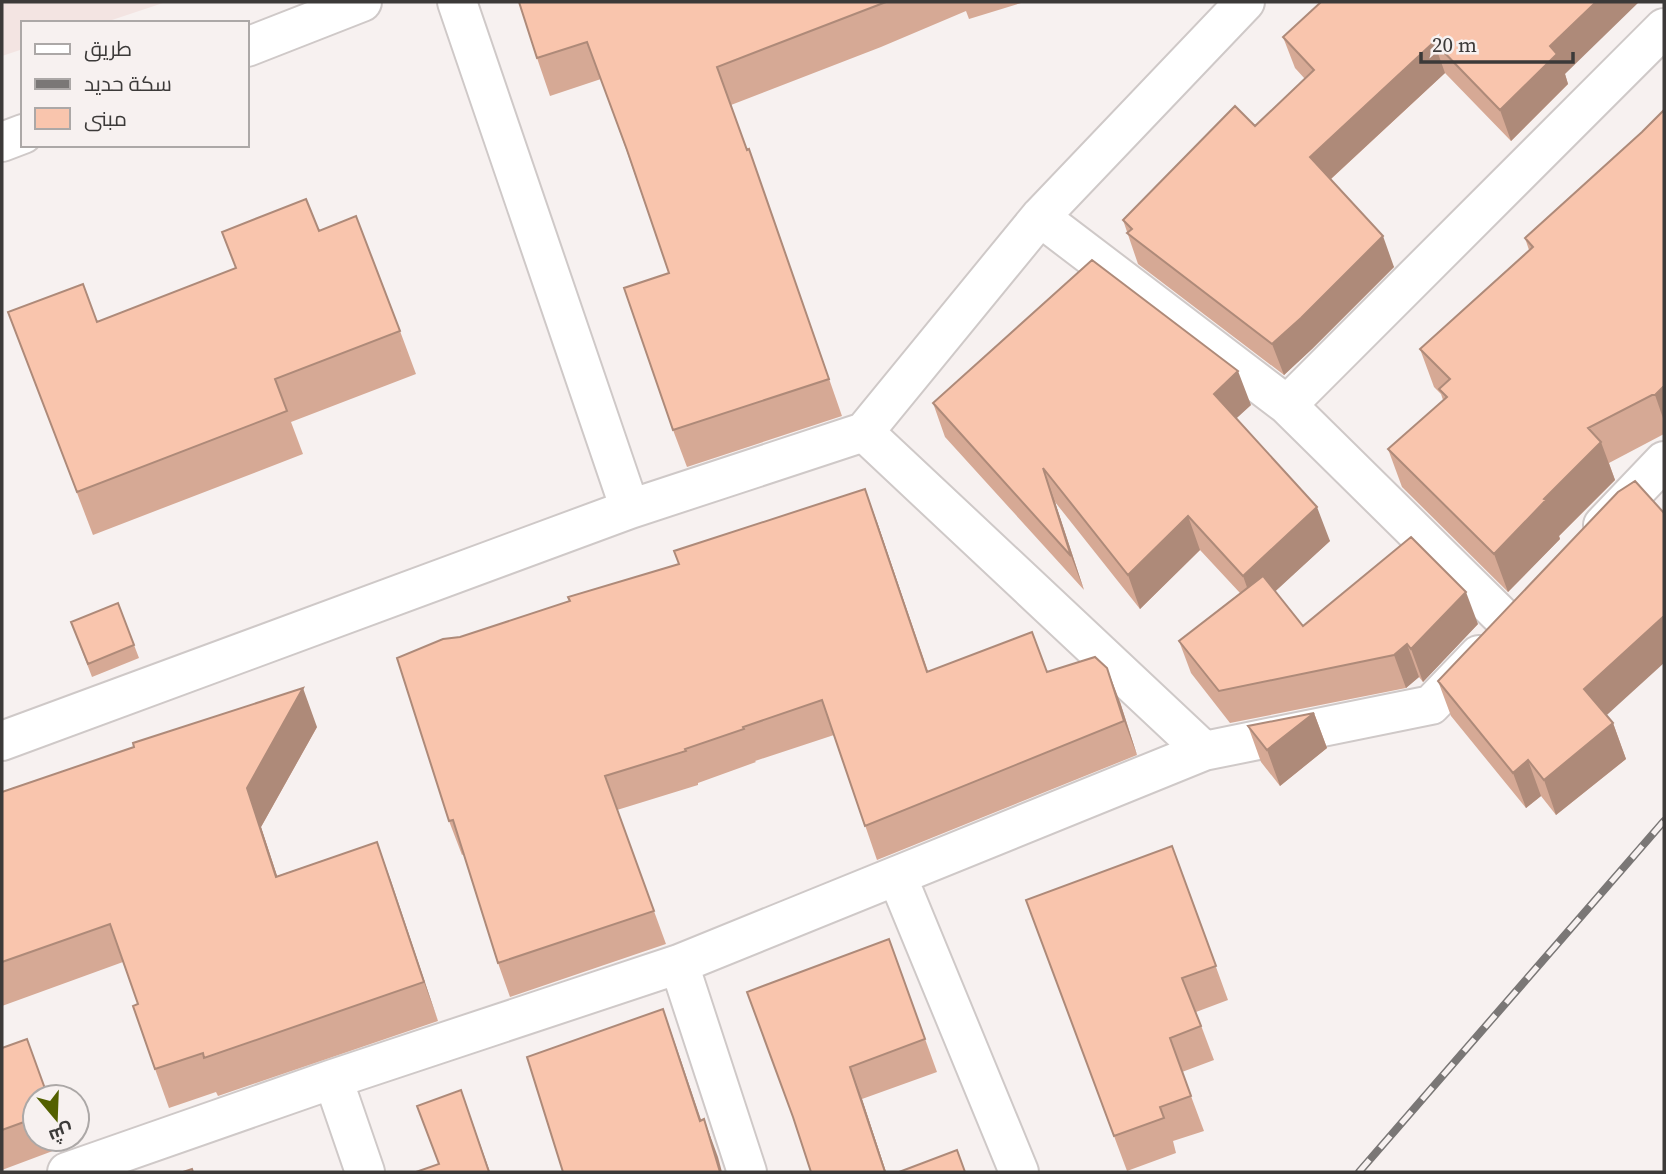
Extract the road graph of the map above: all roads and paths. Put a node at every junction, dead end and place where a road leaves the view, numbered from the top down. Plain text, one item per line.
1 (362, 2) edge
2 (457, 2) edge
3 (1245, 2) edge
4 (1664, 28) edge
5 (248, 47) edge
6 (21, 135) edge
7 (2, 142) edge
8 (1040, 217) junction
9 (1287, 405) junction
10 (864, 432) junction
11 (1664, 460) edge
12 (630, 509) junction
13 (1582, 547) edge
14 (1536, 595) edge
15 (1509, 624) junction
16 (2, 740) edge
17 (1204, 751) junction
18 (897, 876) junction
19 (679, 964) junction
20 (333, 1079) junction
21 (68, 1172) edge
22 (365, 1172) edge
23 (747, 1172) edge
24 (1019, 1172) edge

1 - 5 street
2 - 12 street
3 - 8 street
4 - 9 street
6 - 7 street
8 - 9 street
8 - 10 street
9 - 15 street
10 - 12 street
10 - 17 street
11 - 13 street
12 - 16 street
14 - 15 street
15 - 17 street
17 - 18 street
18 - 19 street
18 - 24 street
19 - 20 street
19 - 23 street
20 - 21 street
20 - 22 street

